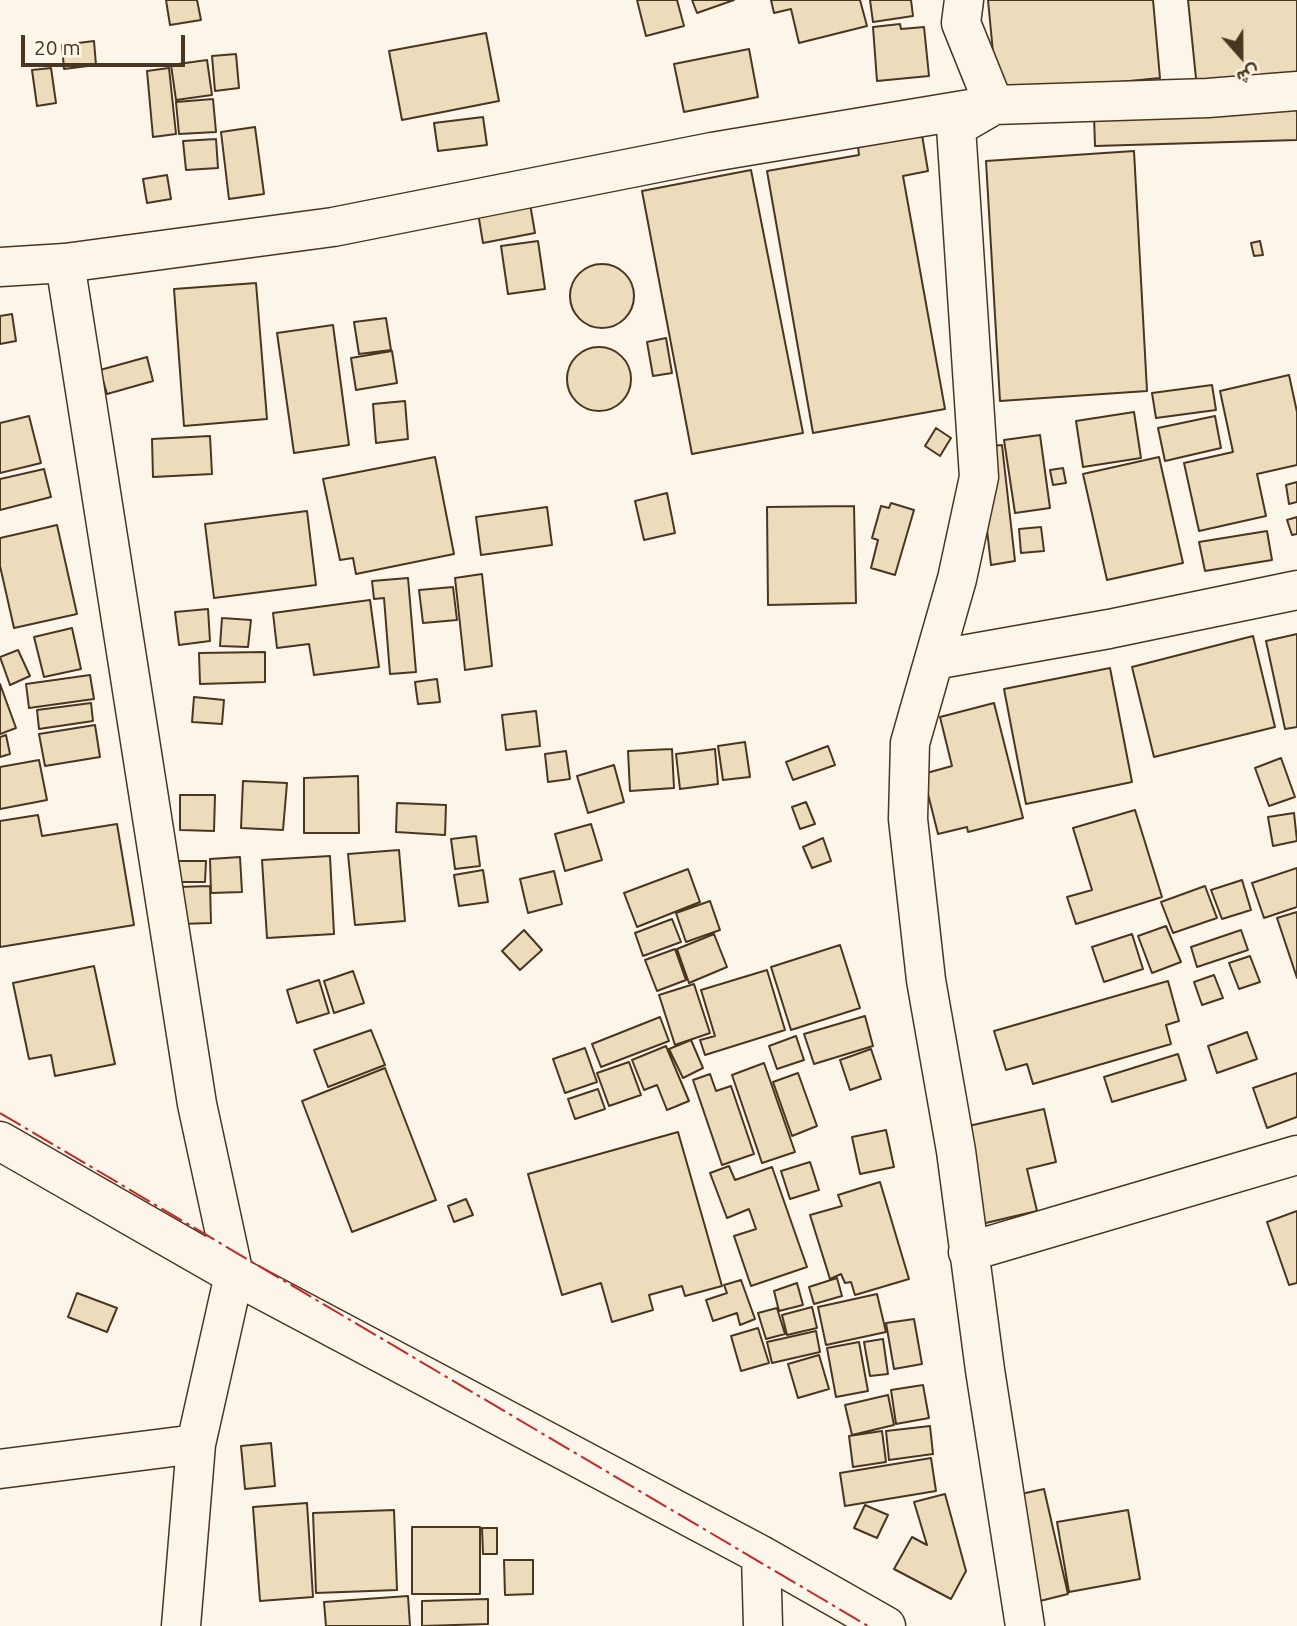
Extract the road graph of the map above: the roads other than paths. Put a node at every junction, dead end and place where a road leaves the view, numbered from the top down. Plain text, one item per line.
1 (964, 0) edge
2 (1297, 90) edge
3 (995, 105) junction
4 (65, 263) junction
5 (0, 267) edge
6 (1297, 590) edge
7 (934, 660) junction
8 (0, 1141) edge
9 (1297, 1155) edge
10 (968, 1252) junction
11 (234, 1275) junction
12 (196, 1444) junction
13 (0, 1469) edge
14 (761, 1555) junction
15 (181, 1626) edge
16 (763, 1626) edge
17 (887, 1626) edge
18 (1025, 1626) edge

1 - 3 street
2 - 3 street
3 - 4 street
3 - 7 street
4 - 5 street
4 - 11 street
6 - 7 street
7 - 10 street
8 - 11 street
9 - 10 street
10 - 18 street
11 - 12 street
11 - 14 street
12 - 13 street
12 - 15 street
14 - 16 street
14 - 17 street

